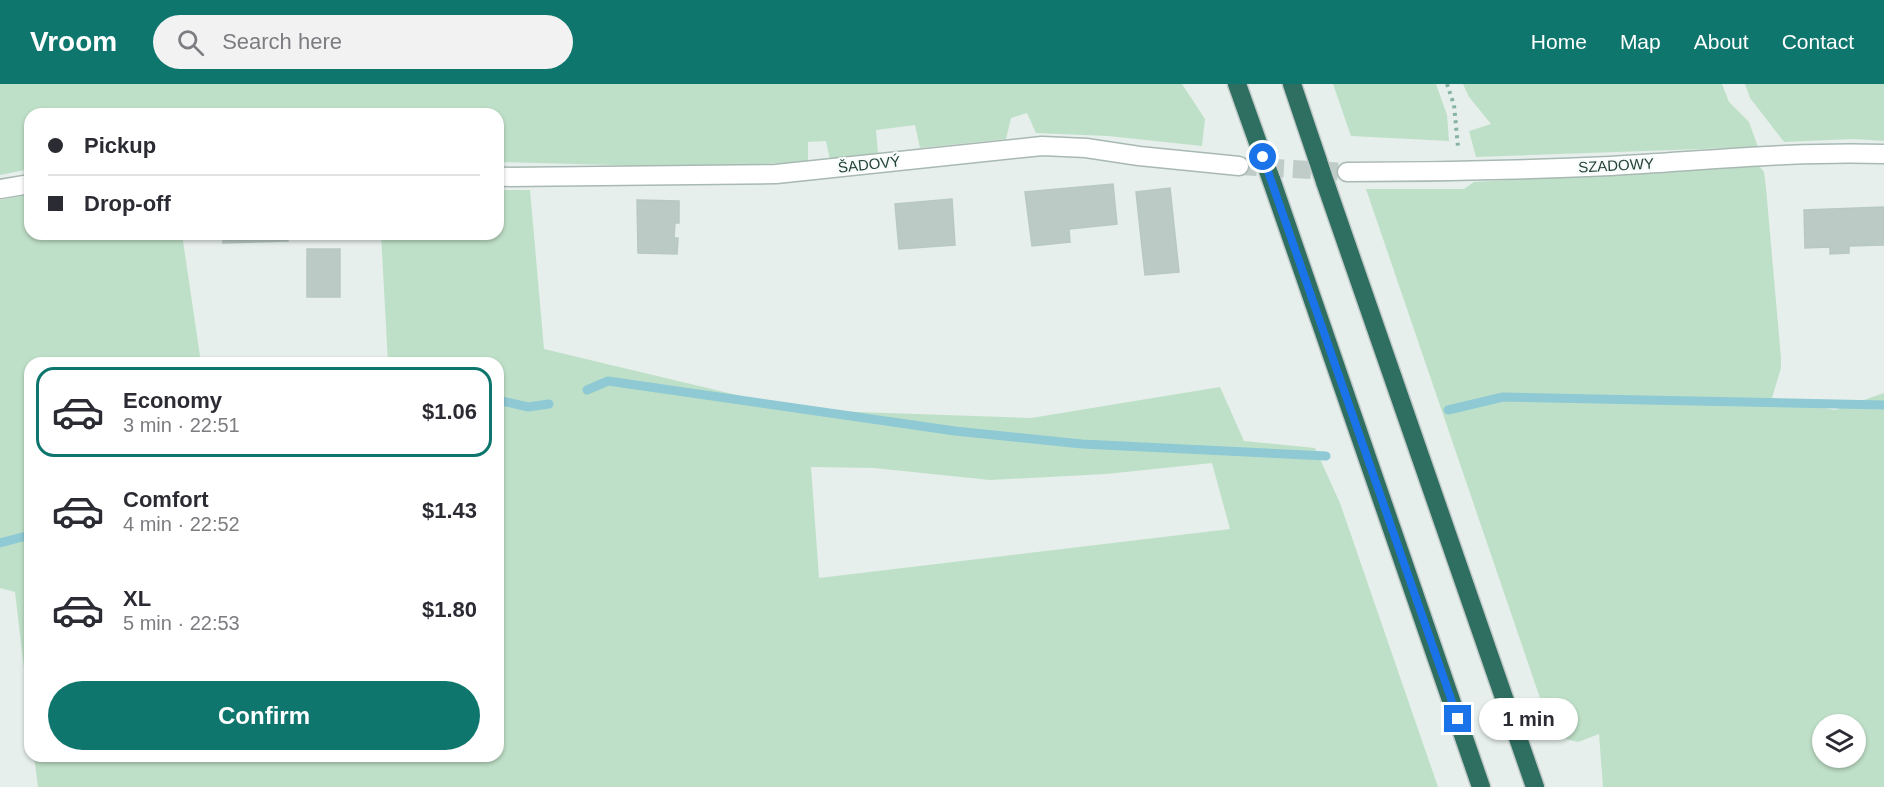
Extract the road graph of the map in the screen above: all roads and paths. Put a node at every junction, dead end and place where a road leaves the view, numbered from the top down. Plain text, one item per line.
1 (1237, 84) edge
2 (1293, 84) edge
3 (1447, 84) edge
4 (1884, 154) edge
5 (1239, 166) tunnel mouth
6 (1459, 171) junction
7 (1347, 172) tunnel mouth
8 (504, 177) edge
9 (24, 185) edge
10 (0, 189) edge
11 (1481, 787) edge
12 (1535, 787) edge

1 - 11 highway, bridge
2 - 12 highway, bridge
3 - 6 path
4 - 6 street, SZADOWY
5 - 8 street, ŠADOVÝ
6 - 7 street, SZADOWY
9 - 10 street

